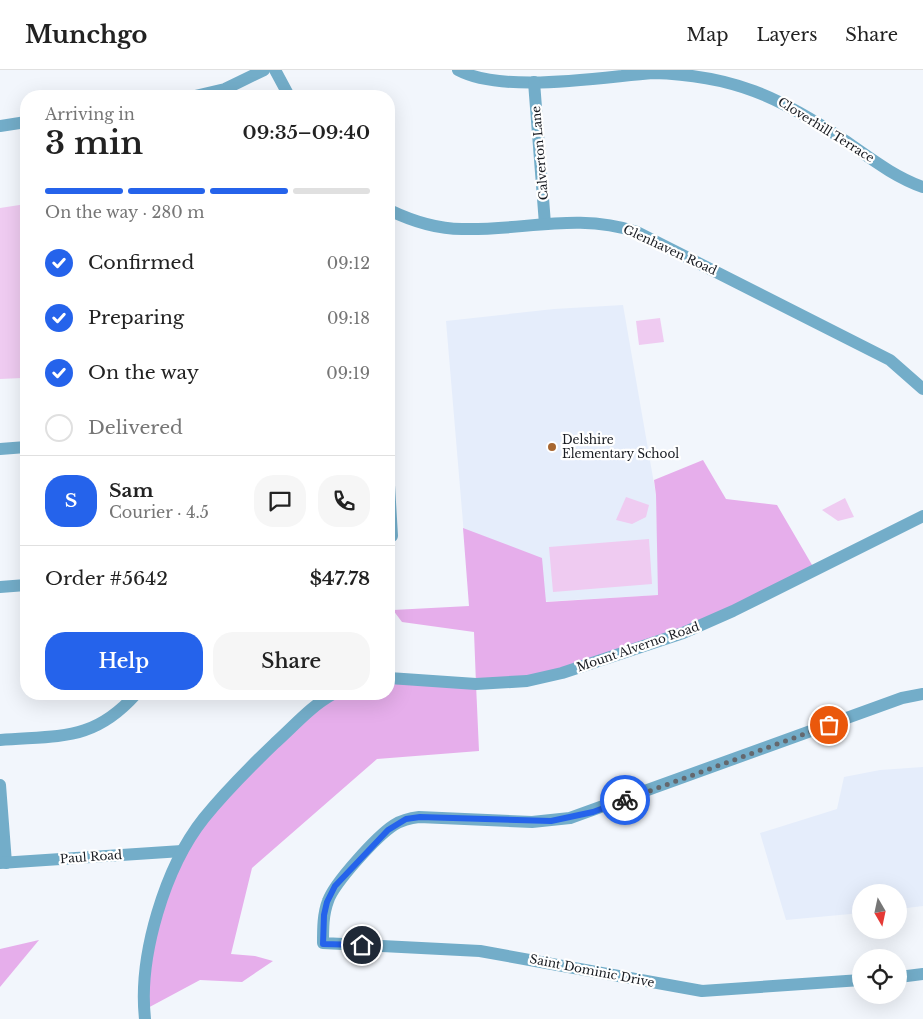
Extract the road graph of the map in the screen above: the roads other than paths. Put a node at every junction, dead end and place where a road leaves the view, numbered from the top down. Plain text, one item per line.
1 (264, 70) edge
2 (275, 70) edge
3 (458, 70) edge
4 (534, 82) junction
5 (221, 90) edge
6 (286, 90) edge
7 (20, 123) edge
8 (0, 126) edge
9 (923, 186) edge
10 (395, 212) edge
11 (545, 224) junction
12 (923, 389) edge
13 (20, 447) edge
14 (0, 449) edge
15 (923, 516) edge
16 (20, 586) edge
17 (0, 588) edge
18 (395, 678) edge
19 (923, 694) edge
20 (130, 700) edge
21 (324, 700) edge
22 (0, 740) edge
23 (0, 785) edge
24 (182, 851) junction
25 (3, 863) edge
26 (923, 974) edge
27 (907, 976) edge
28 (852, 981) edge
29 (145, 1019) edge

1 - 5 street
2 - 6 street
3 - 4 street, Cloverhill Terrace
4 - 9 street, Cloverhill Terrace
4 - 11 street, Calverton Lane
7 - 8 street
10 - 11 street, Glenhaven Road
11 - 12 street, Glenhaven Road
13 - 14 street
15 - 18 street, Mount Alverno Road
16 - 17 street
19 - 28 street, Saint Dominic Drive
20 - 22 street
21 - 24 street
23 - 25 street
24 - 25 street, Paul Road
24 - 29 street
26 - 27 street

